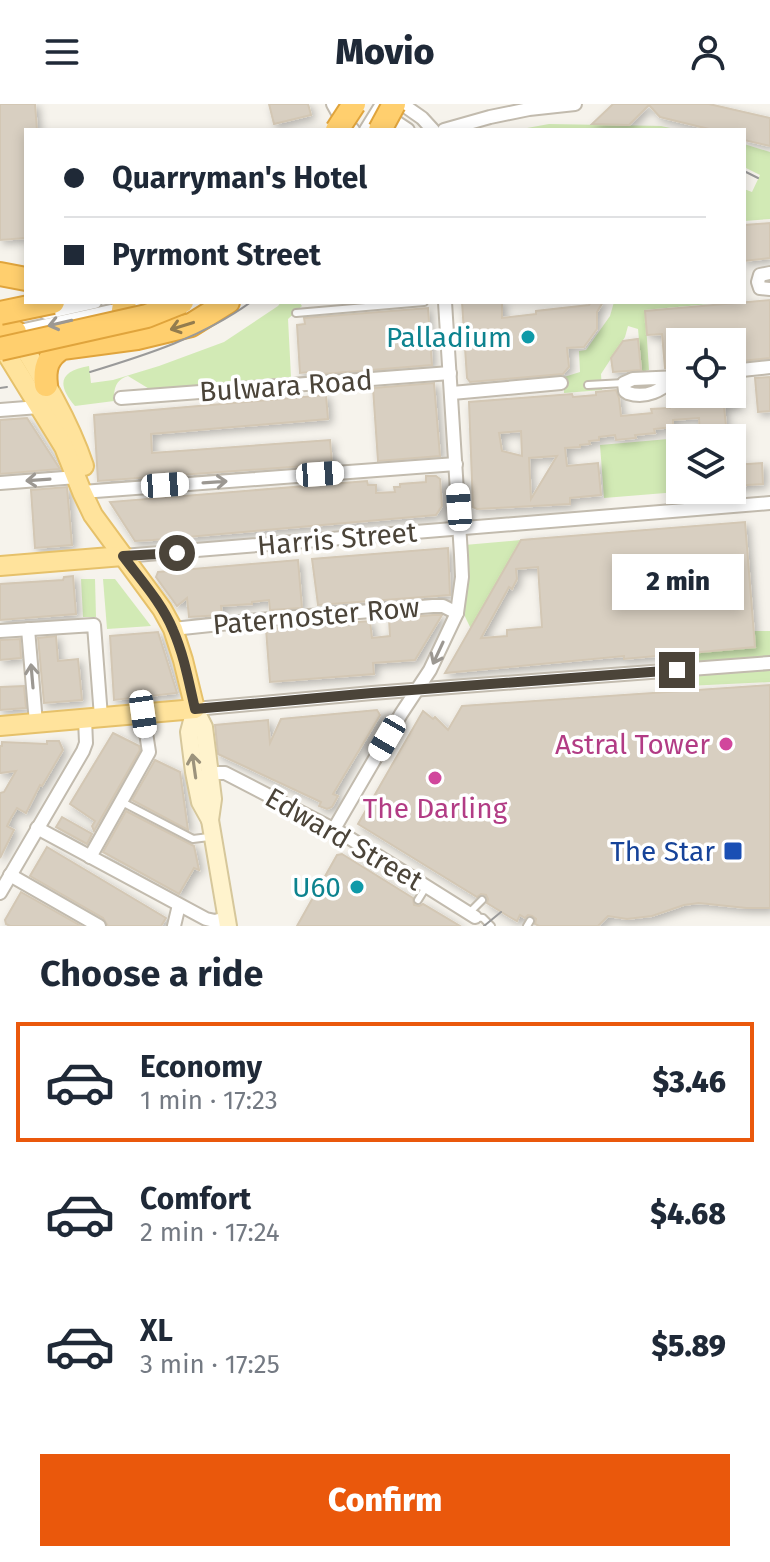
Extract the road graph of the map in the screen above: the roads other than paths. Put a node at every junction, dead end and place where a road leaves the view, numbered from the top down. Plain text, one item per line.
1 (333, 104) edge
2 (347, 104) edge
3 (354, 104) edge
4 (402, 104) edge
5 (575, 104) edge
6 (386, 114) edge
7 (347, 128) edge
8 (348, 128) edge
9 (348, 128) edge
10 (351, 128) edge
11 (368, 128) edge
12 (405, 128) edge
13 (431, 128) edge
14 (451, 128) edge
15 (770, 273) edge
16 (0, 274) edge
17 (24, 279) edge
18 (770, 289) edge
19 (49, 304) edge
20 (177, 304) edge
21 (225, 304) edge
22 (401, 304) edge
23 (445, 304) edge
24 (124, 307) edge
25 (296, 313) dead end
26 (3, 328) edge
27 (137, 338) junction
28 (770, 367) edge
29 (746, 370) edge
30 (450, 373) junction
31 (666, 378) edge
32 (561, 383) dead end
33 (624, 383) joint
34 (46, 385) junction
35 (588, 385) dead end
36 (452, 393) junction
37 (121, 398) dead end
38 (39, 407) junction
39 (0, 410) edge
40 (456, 464) junction
41 (0, 483) edge
42 (84, 487) junction
43 (770, 503) edge
44 (460, 528) junction
45 (123, 556) junction
46 (0, 566) edge
47 (457, 613) junction
48 (28, 629) junction
49 (173, 629) junction
50 (0, 631) edge
51 (770, 663) edge
52 (415, 691) junction
53 (195, 709) junction
54 (143, 714) junction
55 (93, 718) junction
56 (36, 723) junction
57 (0, 726) edge
58 (210, 773) junction
59 (122, 802) junction
60 (37, 828) junction
61 (211, 828) junction
62 (334, 829) junction
63 (90, 857) junction
64 (10, 875) junction
65 (426, 886) junction
66 (0, 893) edge
67 (418, 900) dead end
68 (482, 900) dead end
69 (179, 905) junction
70 (472, 915) junction
71 (227, 922) edge
72 (99, 926) edge
73 (174, 926) edge
74 (491, 926) edge

1 - 7 street
2 - 8 lane
3 - 9 highway, bridge
4 - 6 street
4 - 13 street
5 - 14 street
6 - 10 highway
6 - 11 street
6 - 12 street
15 - 18 street
16 - 17 highway
19 - 26 highway, bridge
20 - 26 highway, bridge
21 -> 27 highway
22 - 25 lane
23 - 30 street
24 - 26 street
24 -> 26 street
24 - 27 highway
26 - 34 main road
26 - 38 main road
27 - 34 highway
28 - 29 street
30 - 36 street
30 - 37 street, Bulwara Road
31 - 33 street
32 - 36 street
33 - 35 lane
34 - 42 main road
36 - 40 street
38 - 39 street
38 - 42 main road
42 -> 40 street
40 - 44 street
42 -> 41 street
42 - 45 main road
43 - 44 street, Harris Street
44 - 45 street, Harris Street
44 - 47 street
45 - 46 main road, Harris Street
45 - 49 main road
47 - 49 street, Paternoster Row
47 -> 52 street
48 - 50 street
48 - 55 street
56 -> 48 street
49 - 53 main road
51 - 52 street
52 - 53 street
52 - 62 street
53 - 54 main road
53 - 58 street
61 -> 53 street
54 - 55 main road
54 - 59 street
55 - 56 main road
55 - 60 street
56 - 57 main road
58 - 61 street
58 - 62 street, Edward Street
59 - 61 lane
59 - 63 street
60 - 63 street
60 - 64 street
61 - 71 street
62 - 65 street, Edward Street
63 - 69 street
64 - 66 street
64 - 72 street
65 - 67 lane
65 - 70 street, Edward Street
68 - 70 lane
69 - 71 street
69 - 73 street
70 - 74 lane

